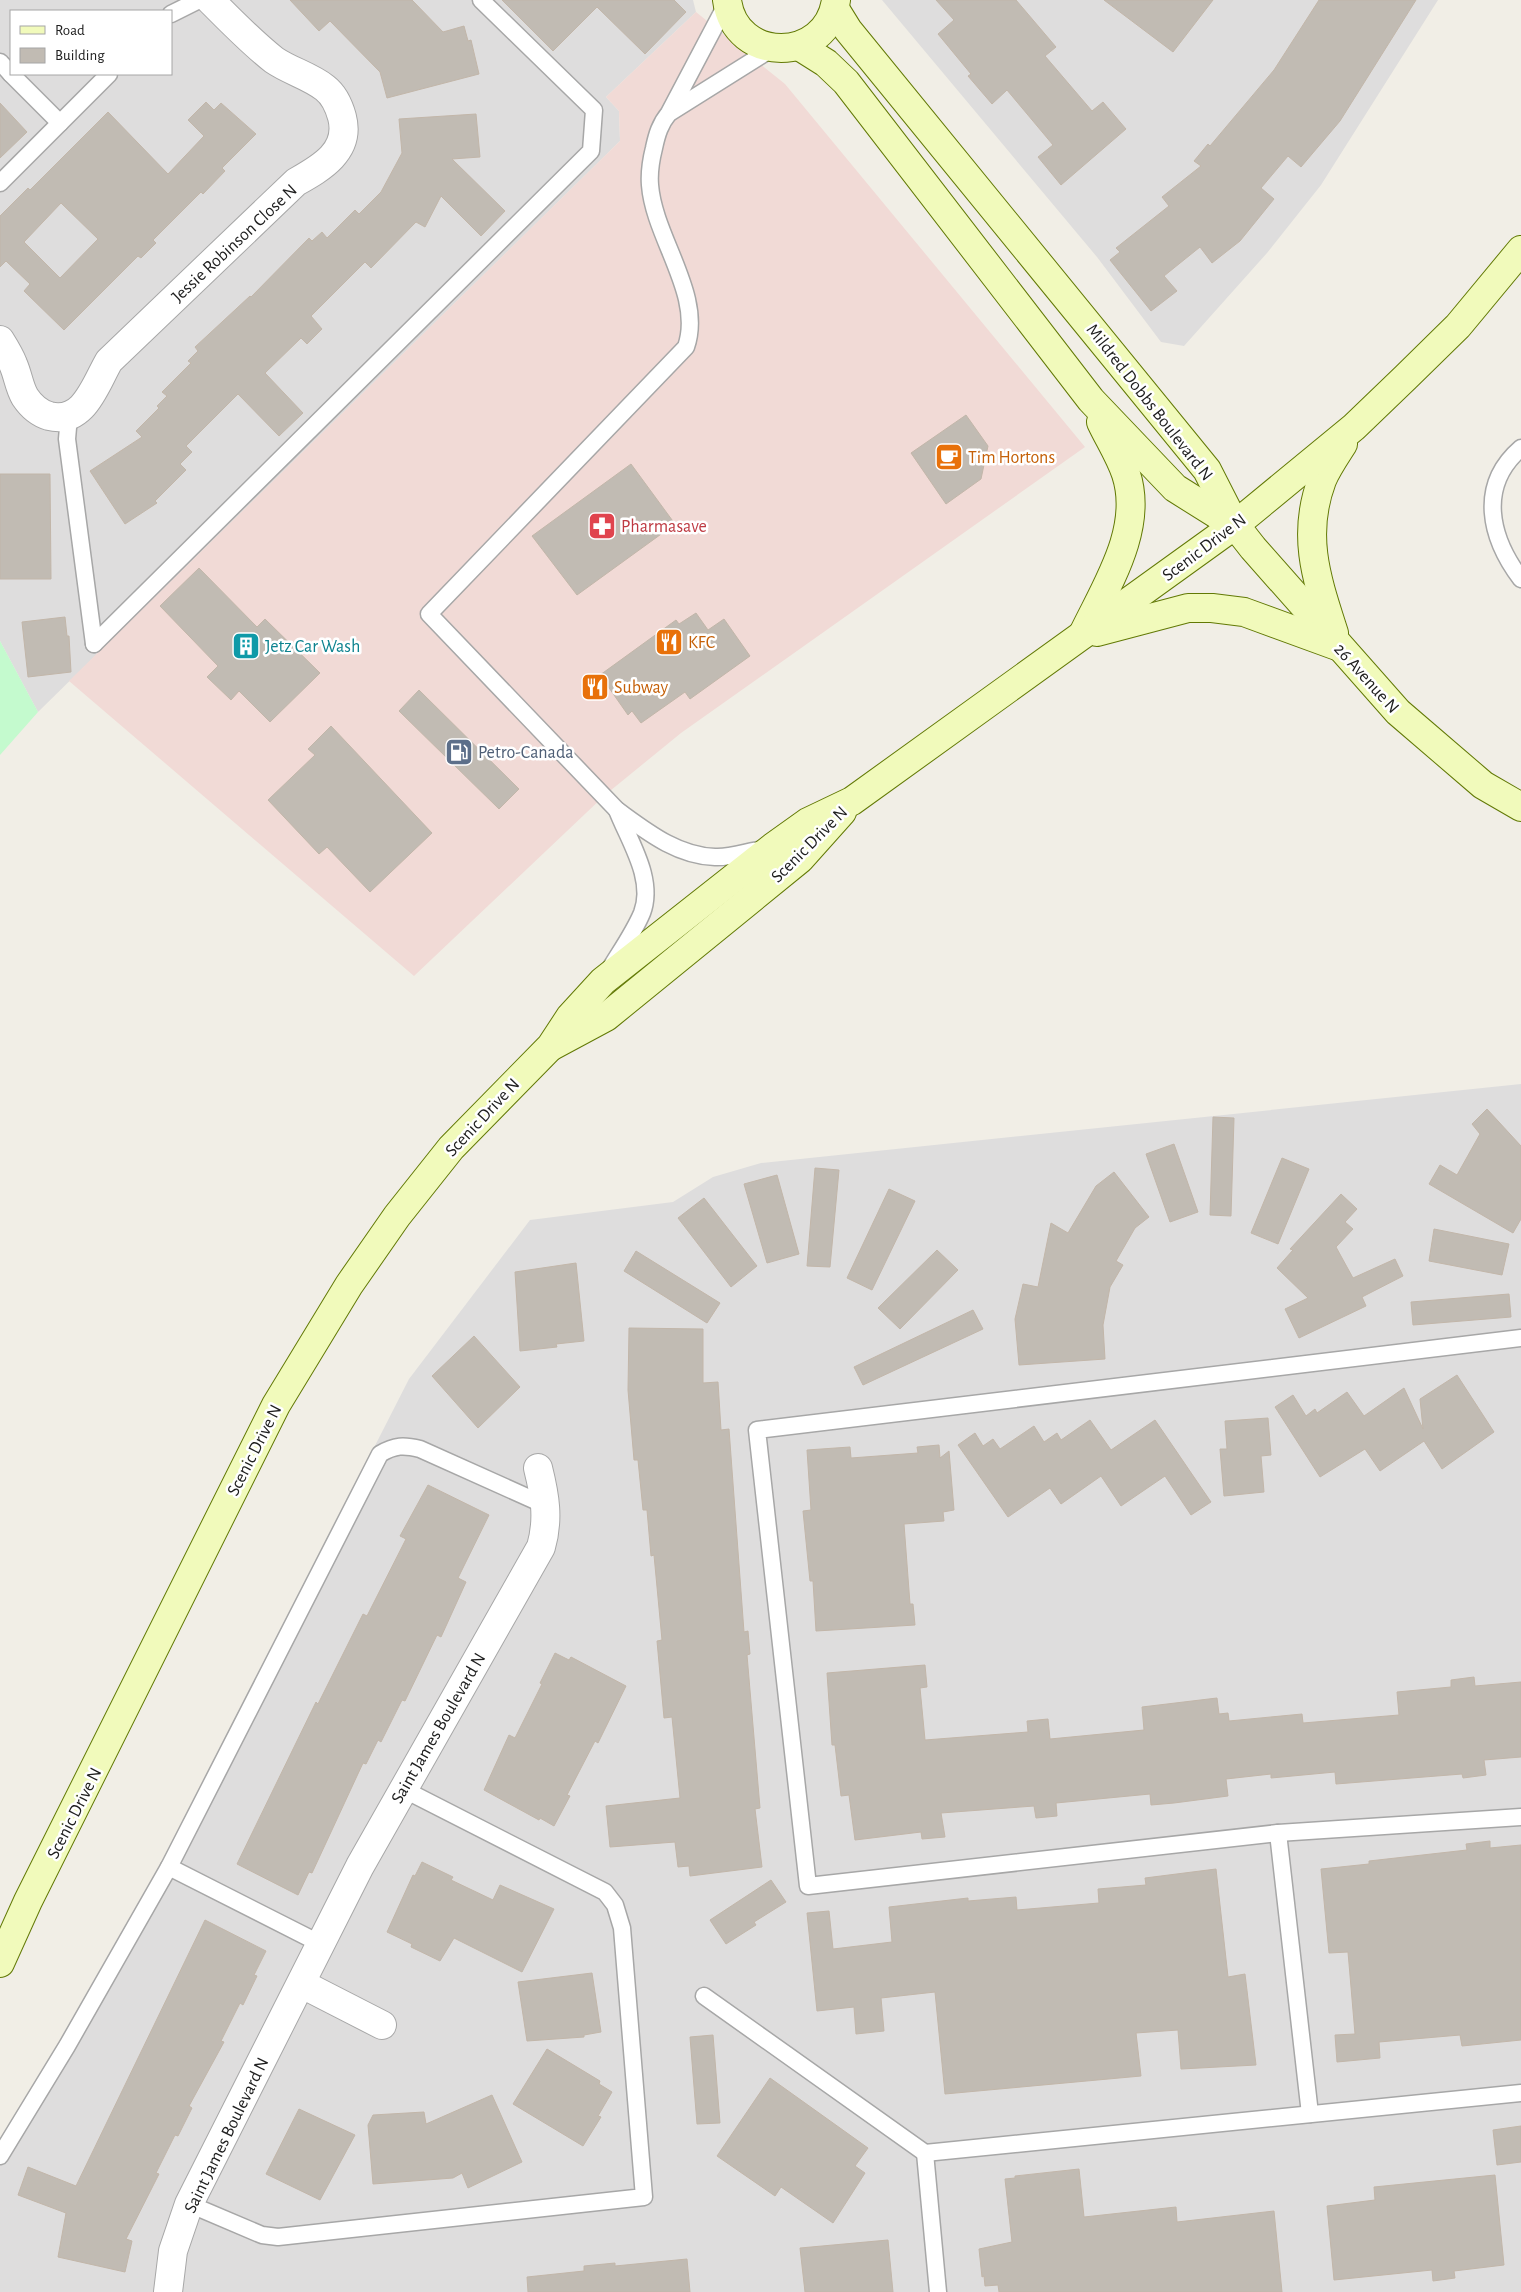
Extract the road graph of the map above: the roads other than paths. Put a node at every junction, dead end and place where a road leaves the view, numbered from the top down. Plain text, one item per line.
1 (200, 0) edge
2 (210, 0) edge
3 (481, 0) edge
4 (727, 2) edge
5 (835, 5) edge
6 (172, 14) edge
7 (786, 47) junction
8 (0, 62) edge
9 (10, 73) edge
10 (12, 75) edge
11 (108, 75) edge
12 (669, 113) junction
13 (60, 123) junction
14 (0, 183) edge
15 (1521, 250) edge
16 (0, 340) edge
17 (1091, 400) junction
18 (69, 416) junction
19 (1354, 426) junction
20 (1521, 448) edge
21 (1235, 525) junction
22 (1521, 579) edge
23 (1082, 636) junction
24 (1338, 646) junction
25 (852, 801) junction
26 (1521, 807) edge
27 (617, 810) junction
28 (773, 848) junction
29 (603, 981) junction
30 (551, 1046) junction
31 (1521, 1338) edge
32 (538, 1468) dead end
33 (547, 1506) junction
34 (403, 1789) junction
35 (1521, 1817) edge
36 (1278, 1833) junction
37 (169, 1867) junction
38 (28, 1901) junction
39 (0, 1936) edge
40 (321, 1944) junction
41 (0, 1963) edge
42 (302, 1984) junction
43 (704, 1996) dead end
44 (382, 2025) dead end
45 (1521, 2093) edge
46 (1310, 2114) junction
47 (925, 2154) junction
48 (0, 2156) edge
49 (189, 2204) junction
50 (168, 2292) edge
51 (938, 2292) edge

1 - 6 lane
2 - 18 street, Jessie Robinson Close N
3 - 18 lane
4 - 7 main road, Mildred Dobbs Boulevard N
4 - 12 lane
5 - 7 main road
5 - 21 main road, Mildred Dobbs Boulevard N
7 - 12 lane
7 - 17 main road, Mildred Dobbs Boulevard N
8 - 9 lane
10 - 13 lane
11 - 13 lane
12 - 27 lane
13 - 14 lane
15 - 19 main road, Scenic Drive N
16 - 18 street
17 - 21 main road, Mildred Dobbs Boulevard N
17 - 23 main road
19 - 21 main road, Scenic Drive N
19 - 24 main road
20 - 22 lane
21 - 23 main road, Scenic Drive N
21 - 24 main road, 26 Avenue N
23 - 24 main road
23 - 25 main road, Scenic Drive N
24 - 26 main road, 26 Avenue N
25 - 28 main road, Scenic Drive N
25 - 30 main road, Scenic Drive N
27 - 28 lane
27 - 29 lane
28 - 29 main road, Scenic Drive N
29 - 30 main road, Scenic Drive N
30 - 38 main road, Scenic Drive N
31 - 36 lane
32 - 33 street, Saint James Boulevard N
33 - 34 street, Saint James Boulevard N
33 - 37 lane
34 - 40 street, Saint James Boulevard N
34 - 49 lane
35 - 36 lane
36 - 46 lane
37 - 40 lane
37 - 48 lane
38 - 39 main road, Scenic Drive N
38 - 41 main road, Scenic Drive N
40 - 42 street, Saint James Boulevard N
42 - 44 street
42 - 49 street, Saint James Boulevard N
43 - 47 lane
45 - 46 lane
46 - 47 lane
47 - 51 lane
49 - 50 street, Saint James Boulevard N

